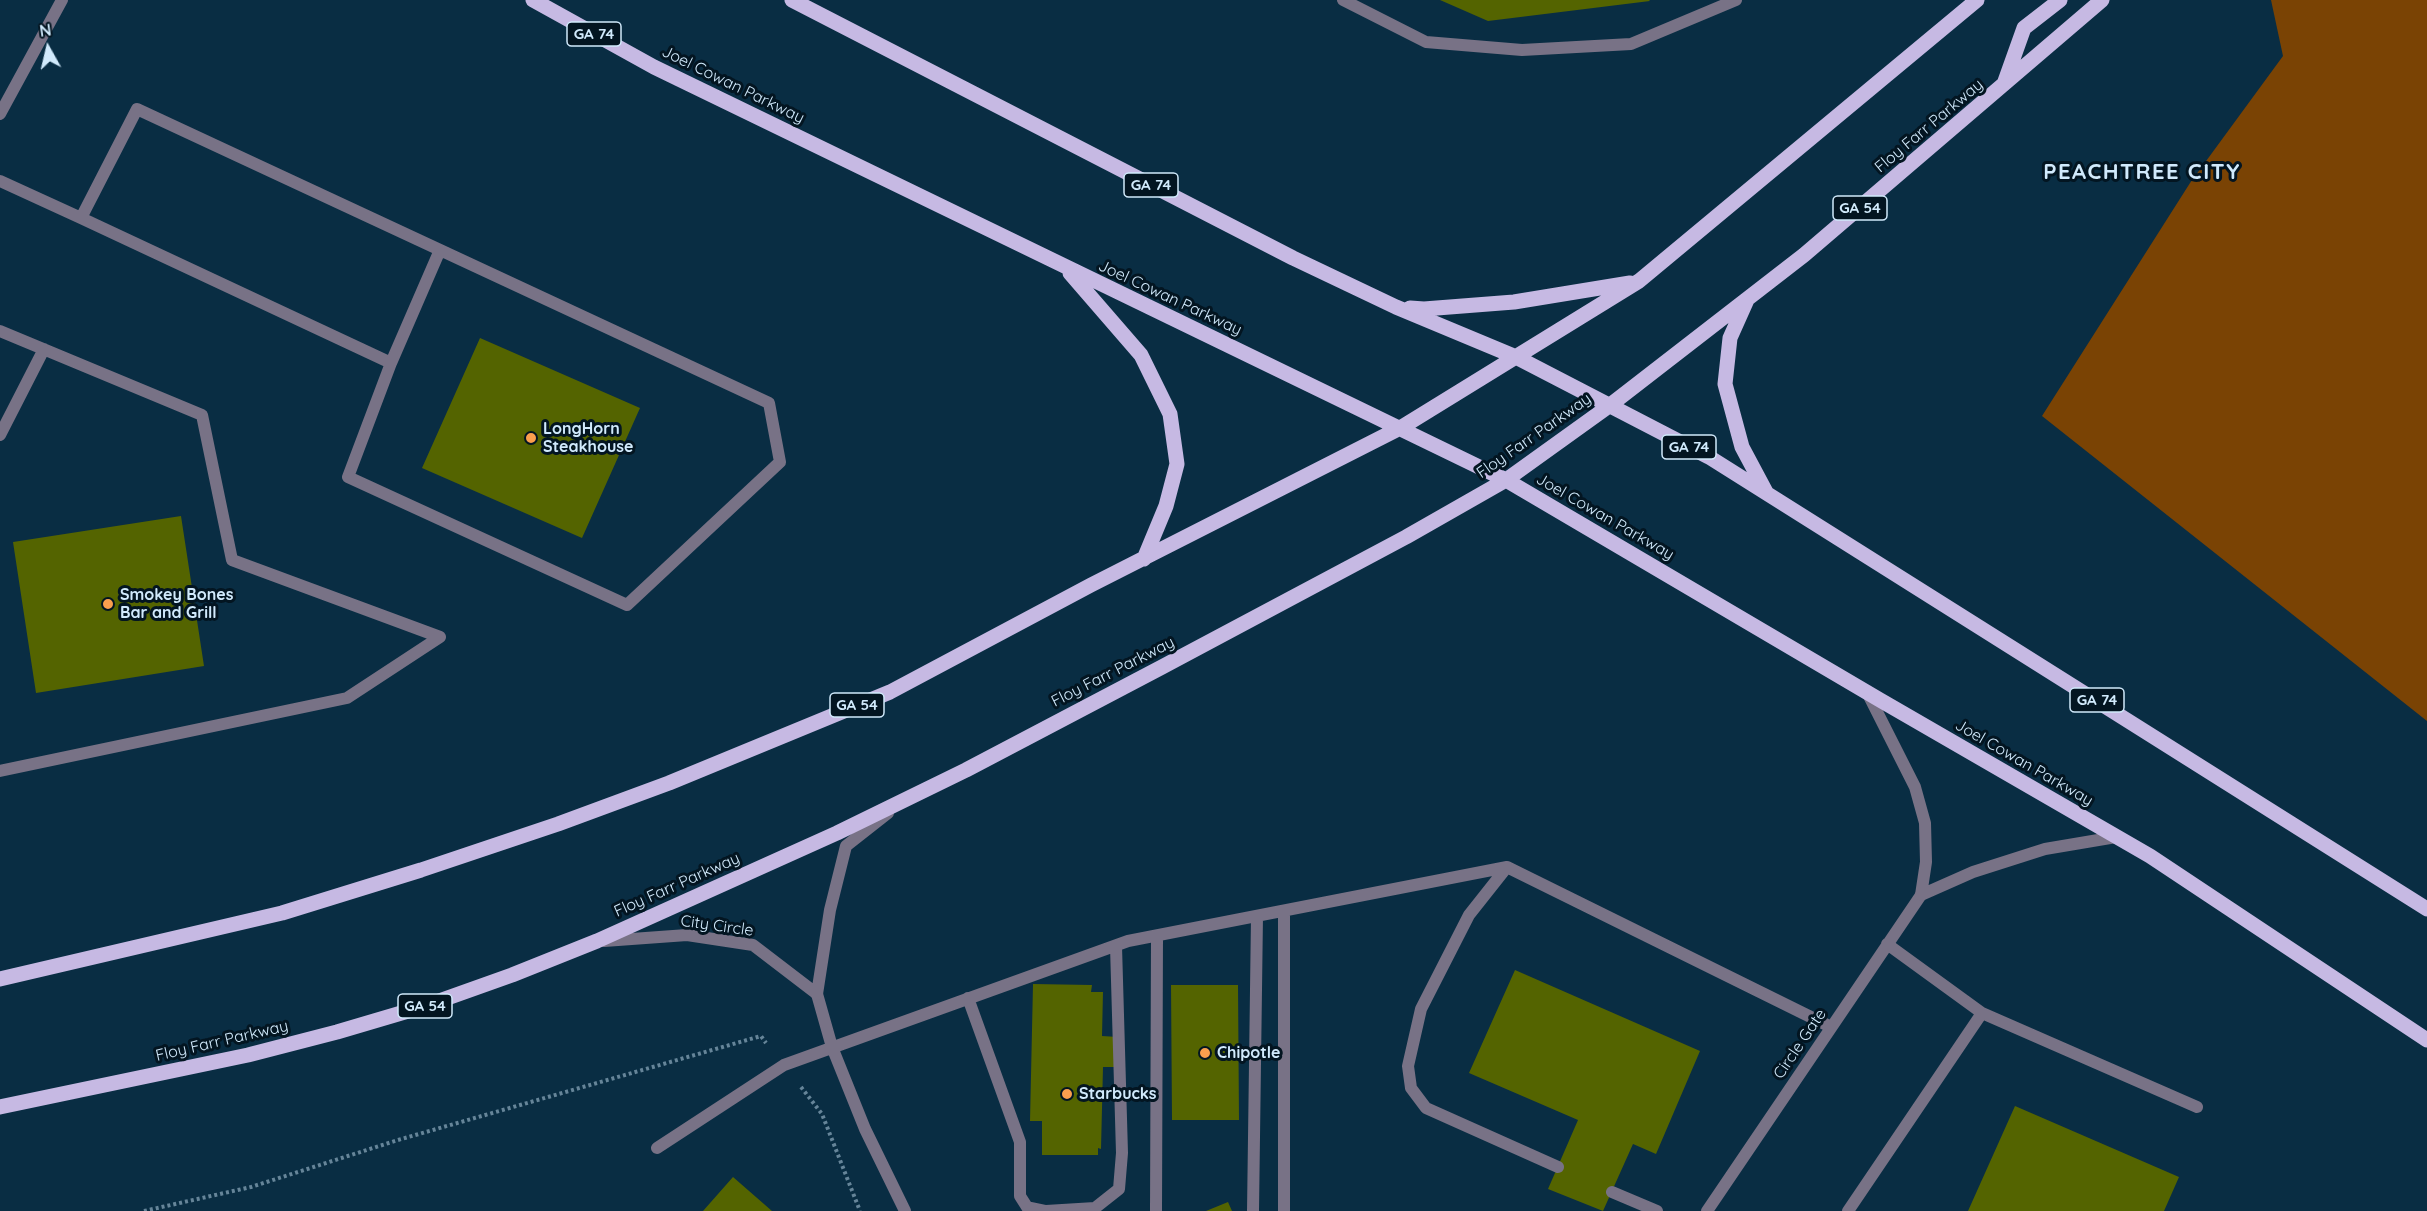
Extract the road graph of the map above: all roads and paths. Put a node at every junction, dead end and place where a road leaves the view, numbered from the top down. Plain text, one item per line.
1 (62, 0) edge
2 (533, 0) edge
3 (792, 0) edge
4 (1343, 0) edge
5 (1737, 0) edge
6 (1977, 0) edge
7 (2060, 0) edge
8 (2102, 0) edge
9 (2002, 87) junction
10 (0, 114) edge
11 (0, 181) edge
12 (81, 218) junction
13 (440, 250) junction
14 (1066, 268) junction
15 (1639, 281) junction
16 (1748, 298) junction
17 (1396, 307) junction
18 (0, 331) edge
19 (44, 349) junction
20 (1515, 357) junction
21 (391, 363) junction
22 (1609, 406) junction
23 (1402, 427) junction
24 (0, 435) edge
25 (1506, 480) junction
26 (1766, 492) junction
27 (1144, 559) junction
28 (1866, 691) junction
29 (0, 771) edge
30 (910, 796) junction
31 (2116, 837) junction
32 (1507, 867) junction
33 (1921, 895) junction
34 (2427, 909) edge
35 (1284, 911) junction
36 (1257, 916) junction
37 (1157, 936) junction
38 (597, 941) junction
39 (1887, 944) junction
40 (1116, 946) junction
41 (0, 979) edge
42 (817, 994) junction
43 (968, 998) junction
44 (1982, 1013) junction
45 (1831, 1027) junction
46 (2427, 1040) edge
47 (832, 1047) junction
48 (784, 1065) junction
49 (0, 1107) edge
50 (2197, 1107) dead end
51 (657, 1148) dead end
52 (1558, 1167) dead end
53 (1612, 1191) dead end
54 (1028, 1209) edge
55 (144, 1211) edge
56 (860, 1211) edge
57 (905, 1211) edge
58 (1156, 1211) edge
59 (1253, 1211) edge
60 (1284, 1211) edge
61 (1656, 1211) edge
62 (1707, 1211) edge
63 (1848, 1211) edge

1 - 10 street
2 - 14 main road, Joel Cowan Parkway / GA 74
3 - 17 main road, GA 74
4 - 5 street
6 - 15 main road, GA 54
7 - 9 main road
8 - 9 main road, Floy Farr Parkway / GA 54
9 - 16 main road, Floy Farr Parkway / GA 54
11 - 12 street
12 - 13 street
12 - 21 street
13 - 21 street
13 - 21 street
14 - 23 main road, Joel Cowan Parkway / GA 74
14 - 27 main road
15 - 17 main road
15 - 20 main road, GA 54
16 - 22 main road, Floy Farr Parkway / GA 54
16 - 26 main road
17 - 20 main road, GA 74
18 - 19 street
19 - 24 street
19 - 29 street
20 - 22 main road, GA 74
20 - 23 main road, GA 54
22 - 25 main road, Floy Farr Parkway / GA 54
22 - 26 main road, GA 74
23 - 25 main road, Joel Cowan Parkway / GA 74
23 - 27 main road, GA 54
25 - 28 main road, Joel Cowan Parkway / GA 74
25 - 30 main road, Floy Farr Parkway / GA 54
26 - 34 main road, GA 74
27 - 41 main road, GA 54
28 - 31 main road, Joel Cowan Parkway / GA 74
28 - 33 street, Circle Gate
30 - 38 main road, Floy Farr Parkway / GA 54
30 - 42 street
31 - 33 street
31 - 46 main road, Joel Cowan Parkway / GA 74
32 - 35 street
32 - 45 street
32 - 52 street
33 - 39 street, Circle Gate
35 - 36 street
35 - 60 street
36 - 37 street
36 - 59 street
37 - 40 street
37 - 58 street
38 - 42 street, City Circle
38 - 49 main road, Floy Farr Parkway / GA 54
39 - 44 street
39 - 45 street, Circle Gate
40 - 43 street
40 - 54 street
42 - 47 street
43 - 47 street
43 - 54 street
44 - 50 street
44 - 63 street
45 - 62 street, Circle Gate
47 - 48 street
47 - 57 street
48 - 51 street
48 - 55 path
48 - 56 path
53 - 61 street

